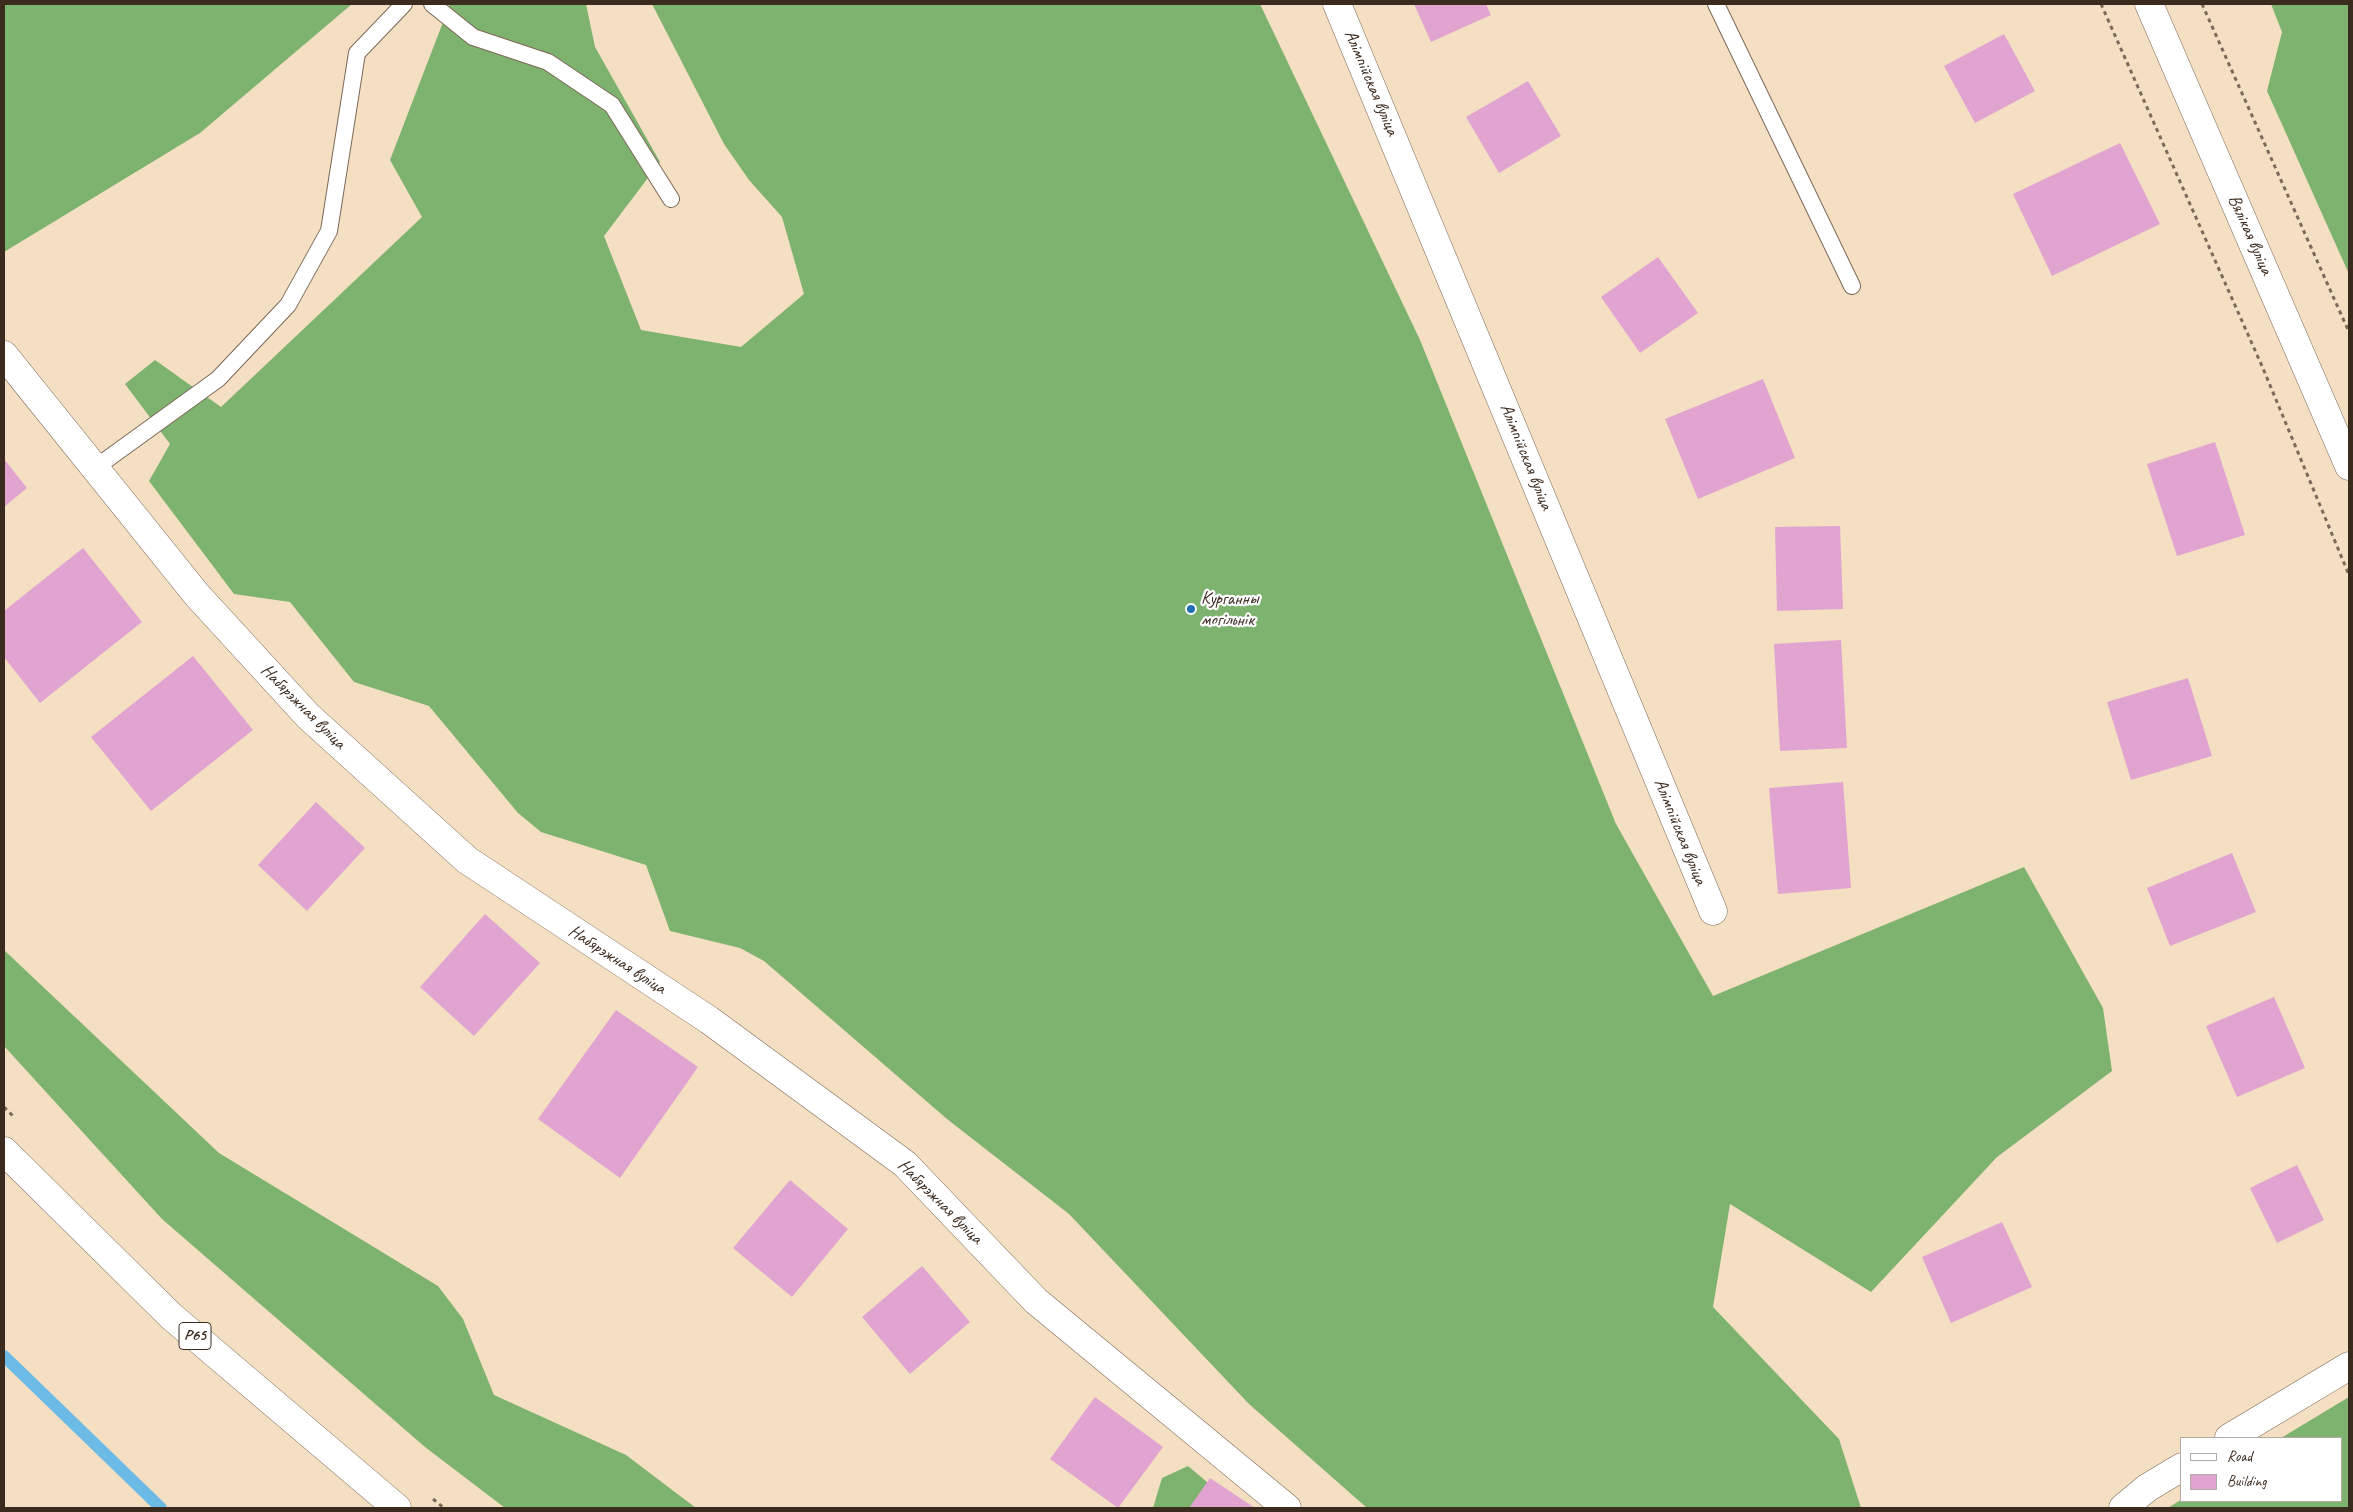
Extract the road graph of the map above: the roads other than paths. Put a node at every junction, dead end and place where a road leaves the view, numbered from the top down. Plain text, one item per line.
1 (404, 4) edge
2 (432, 4) edge
3 (1337, 4) edge
4 (1716, 4) edge
5 (2149, 4) edge
6 (670, 199) dead end
7 (1852, 286) dead end
8 (4, 355) edge
9 (2349, 466) edge
10 (95, 468) junction
11 (1713, 911) dead end
12 (4, 1152) edge
13 (2349, 1366) edge
14 (2231, 1437) edge
15 (2180, 1468) edge
16 (397, 1508) edge
17 (1286, 1508) edge
18 (2124, 1508) edge

1 - 10 lane
2 - 6 lane
3 - 11 street, Алімпійская вуліца
4 - 7 lane
5 - 9 street, Вялікая вуліца
8 - 10 street, Набярэжная вуліца
10 - 17 street, Набярэжная вуліца
12 - 16 street, Р65
13 - 14 street
15 - 18 street

